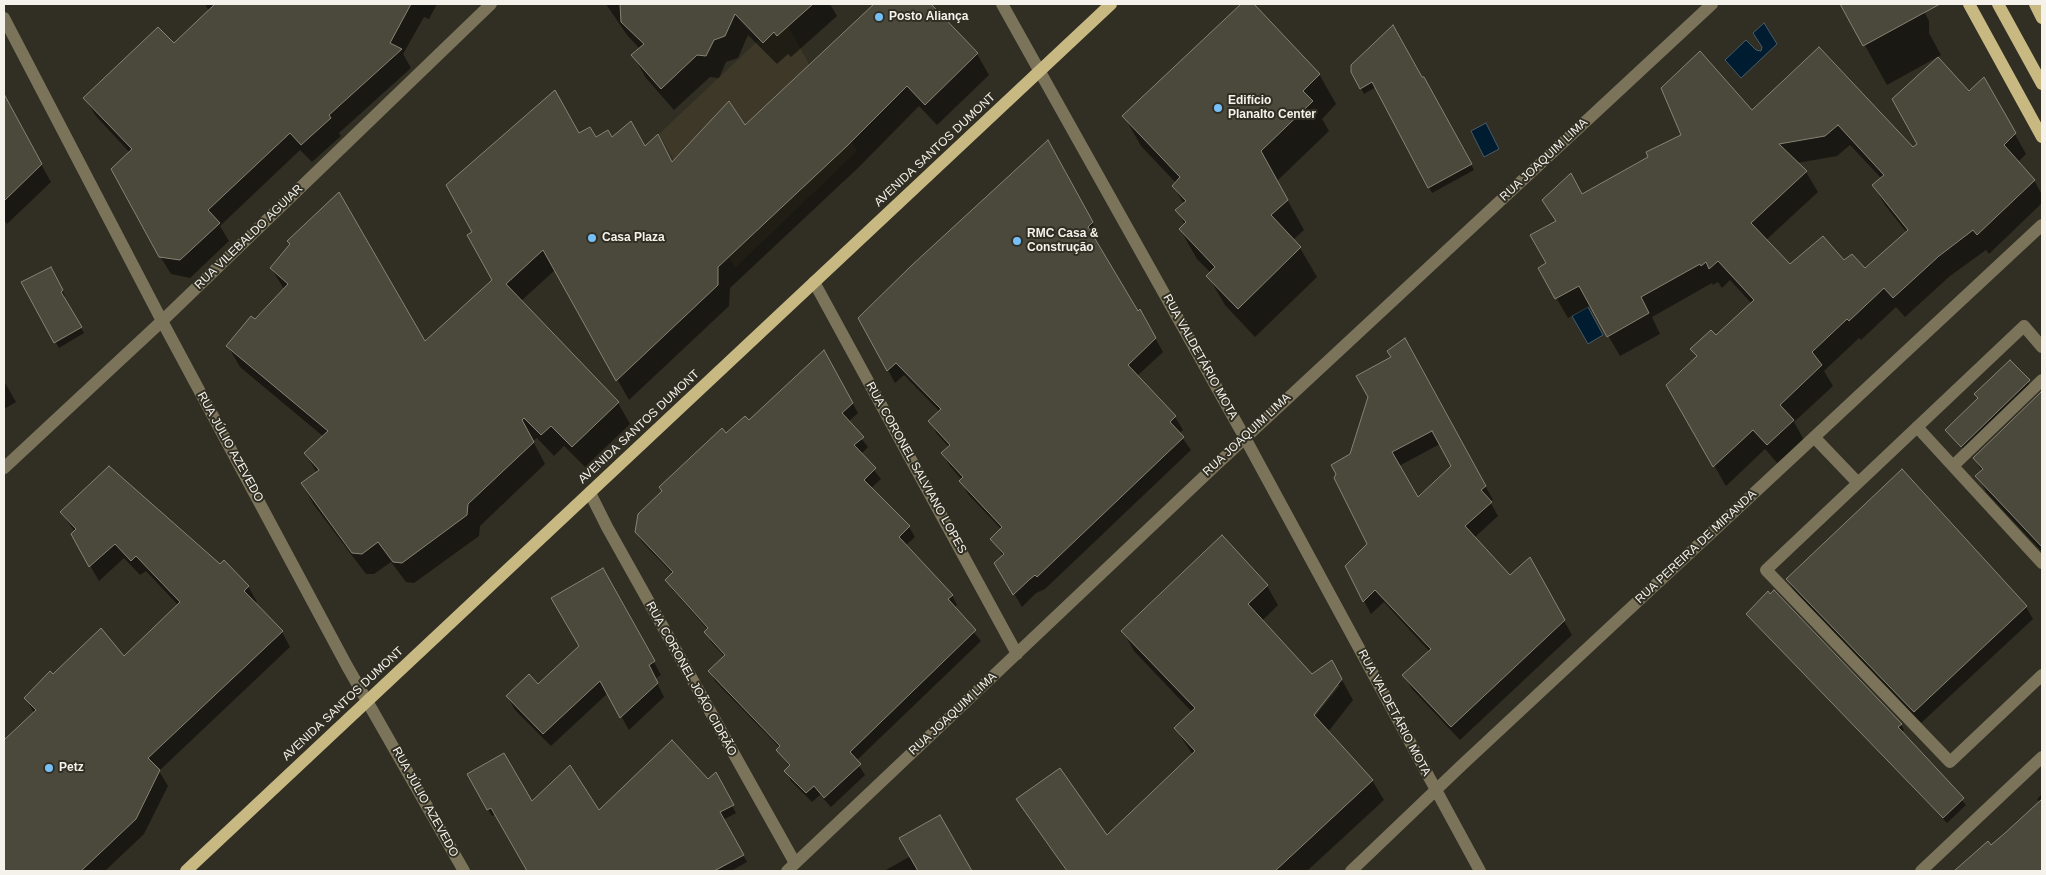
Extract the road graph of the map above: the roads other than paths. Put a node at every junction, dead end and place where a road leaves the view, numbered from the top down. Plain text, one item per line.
1 (491, 4) edge
2 (1002, 4) edge
3 (1111, 4) edge
4 (1712, 4) edge
5 (1969, 4) edge
6 (1998, 4) edge
7 (2034, 4) edge
8 (4, 18) edge
9 (2042, 18) edge
10 (1039, 71) junction
11 (2042, 84) edge
12 (2042, 137) edge
13 (2042, 225) edge
14 (814, 282) junction
15 (162, 321) junction
16 (2042, 347) edge
17 (2042, 380) edge
18 (1917, 427) junction
19 (1814, 437) junction
20 (1245, 438) junction
21 (1953, 466) junction
22 (4, 468) edge
23 (1858, 483) junction
24 (590, 493) junction
25 (2042, 563) edge
26 (1017, 654) junction
27 (2042, 675) edge
28 (368, 700) junction
29 (2042, 757) edge
30 (1435, 790) junction
31 (791, 867) edge
32 (186, 871) edge
33 (464, 871) edge
34 (1351, 871) edge
35 (1480, 871) edge
36 (1921, 871) edge

1 - 15 street, RUA VILEBALDO AGUIAR
2 - 10 street, RUA VALDETÁRIO MOTA
3 - 10 main road, AVENIDA SANTOS DUMONT
4 - 20 street, RUA JOAQUIM LIMA
5 - 12 main road
6 - 11 main road
7 - 9 main road
8 - 15 street, RUA JÚLIO AZEVEDO
10 - 14 main road, AVENIDA SANTOS DUMONT
10 - 20 street, RUA VALDETÁRIO MOTA
13 - 19 street, RUA PEREIRA DE MIRANDA
14 - 24 main road, AVENIDA SANTOS DUMONT
14 - 26 street, RUA CORONEL SALVIANO LOPES
15 - 22 street, RUA VILEBALDO AGUIAR
15 - 28 street, RUA JÚLIO AZEVEDO
16 - 18 street
17 - 21 street
18 - 21 street
18 - 23 street
19 - 23 street
19 - 30 street, RUA PEREIRA DE MIRANDA
20 - 26 street, RUA JOAQUIM LIMA
20 - 30 street, RUA VALDETÁRIO MOTA
21 - 25 street
23 - 27 street
24 - 28 main road, AVENIDA SANTOS DUMONT
24 - 31 street, RUA CORONEL JOÃO CIDRÃO
26 - 31 street, RUA JOAQUIM LIMA
28 - 32 main road, AVENIDA SANTOS DUMONT
28 - 33 street, RUA JÚLIO AZEVEDO
29 - 36 street
30 - 34 street, RUA PEREIRA DE MIRANDA
30 - 35 street, RUA VALDETÁRIO MOTA

